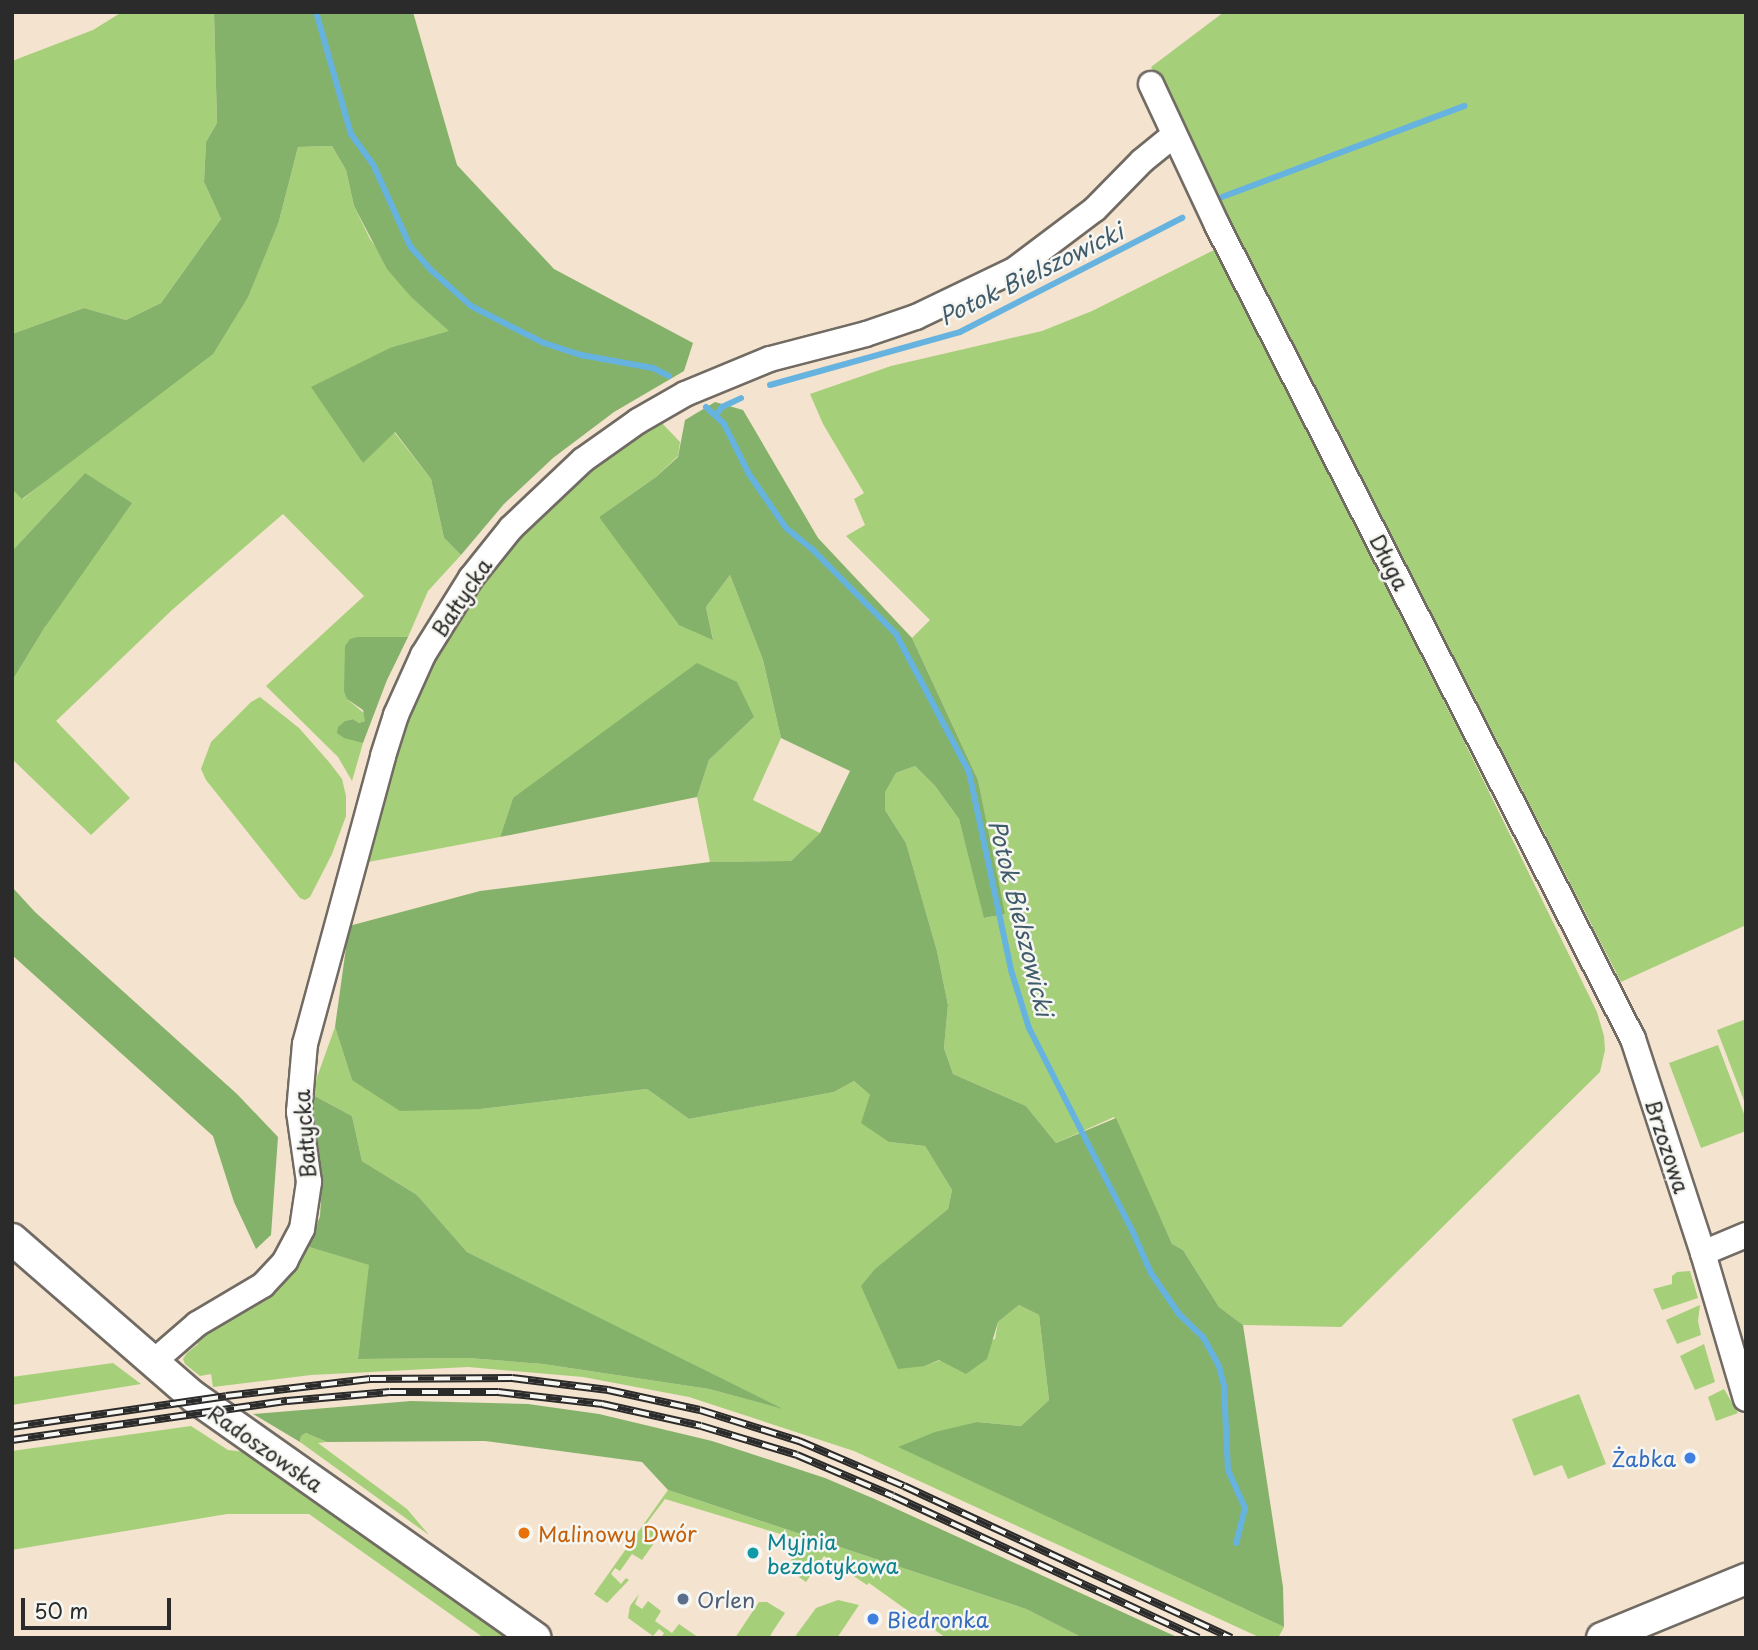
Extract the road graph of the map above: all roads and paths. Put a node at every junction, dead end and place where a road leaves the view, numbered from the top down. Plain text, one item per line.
1 (1151, 84) dead end
2 (1174, 135) junction
3 (1633, 1039) joint
4 (1746, 1235) edge
5 (12, 1239) edge
6 (1703, 1253) junction
7 (152, 1363) junction
8 (1746, 1399) edge
9 (1746, 1579) edge
10 (536, 1638) edge
11 (1602, 1638) edge

1 - 2 street, Długa
2 - 3 street, Długa
2 - 7 street, Bałtycka
3 - 6 street, Brzozowa
4 - 6 street
5 - 7 street, Radoszowska
6 - 8 street, Brzozowa
7 - 10 street, Radoszowska
9 - 11 street

